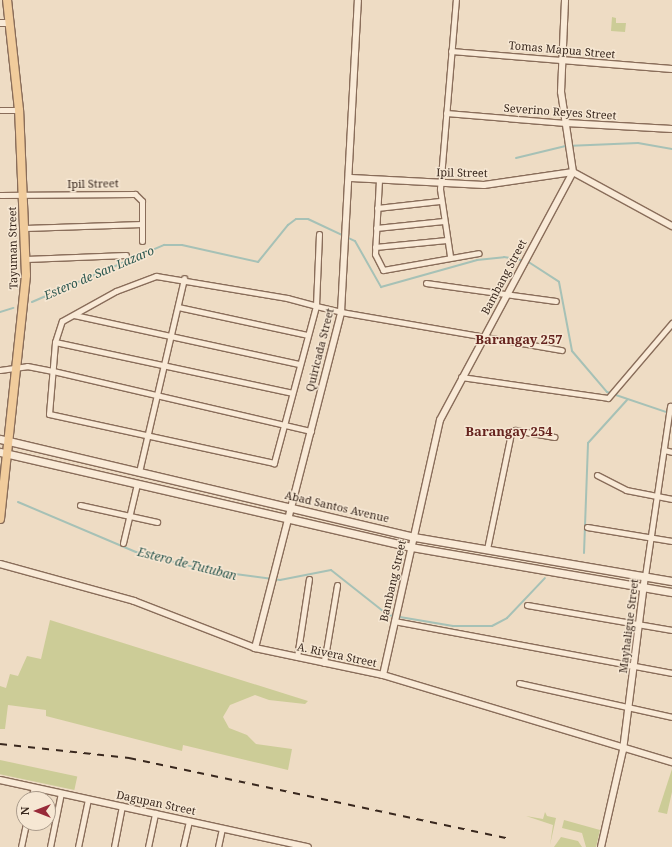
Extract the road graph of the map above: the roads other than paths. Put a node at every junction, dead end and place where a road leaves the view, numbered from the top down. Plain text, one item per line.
1 (7, 0) edge
2 (358, 0) edge
3 (456, 0) edge
4 (565, 0) edge
5 (0, 23) edge
6 (10, 23) junction
7 (451, 51) junction
8 (561, 60) junction
9 (672, 69) edge
10 (0, 110) edge
11 (19, 110) junction
12 (446, 113) junction
13 (566, 123) junction
14 (672, 129) edge
15 (573, 172) junction
16 (350, 178) junction
17 (379, 180) junction
18 (441, 183) junction
19 (0, 195) edge
20 (23, 196) junction
21 (440, 201) junction
22 (377, 208) junction
23 (444, 221) junction
24 (142, 224) junction
25 (672, 226) edge
26 (25, 228) junction
27 (376, 228) junction
28 (319, 234) dead end
29 (447, 240) junction
30 (142, 241) dead end
31 (375, 247) junction
32 (479, 253) dead end
33 (126, 255) dead end
34 (450, 256) junction
35 (26, 259) junction
36 (184, 278) junction
37 (426, 283) dead end
38 (506, 294) junction
39 (556, 301) dead end
40 (316, 306) junction
41 (178, 307) junction
42 (341, 312) junction
43 (74, 314) junction
44 (672, 323) edge
45 (307, 335) junction
46 (171, 336) junction
47 (482, 338) junction
48 (56, 342) junction
49 (562, 350) dead end
50 (165, 363) junction
51 (300, 364) junction
52 (16, 369) junction
53 (0, 370) edge
54 (53, 371) junction
55 (461, 377) junction
56 (292, 393) junction
57 (158, 394) junction
58 (670, 407) dead end
59 (284, 424) junction
60 (311, 431) junction
61 (147, 437) junction
62 (554, 437) dead end
63 (0, 439) edge
64 (9, 440) junction
65 (664, 450) junction
66 (4, 452) edge
67 (672, 452) edge
68 (139, 472) junction
69 (597, 475) dead end
70 (137, 484) junction
71 (657, 495) junction
72 (672, 498) edge
73 (80, 505) dead end
74 (291, 508) junction
75 (0, 518) edge
76 (130, 518) junction
77 (288, 519) junction
78 (157, 522) dead end
79 (587, 527) dead end
80 (414, 537) junction
81 (652, 537) junction
82 (672, 541) edge
83 (123, 543) dead end
84 (411, 547) junction
85 (487, 549) junction
86 (0, 564) edge
87 (645, 576) junction
88 (309, 579) dead end
89 (672, 581) edge
90 (337, 585) dead end
91 (644, 588) junction
92 (672, 592) edge
93 (527, 605) dead end
94 (395, 618) junction
95 (639, 624) junction
96 (672, 630) edge
97 (255, 648) junction
98 (297, 657) junction
99 (324, 663) junction
100 (634, 666) junction
101 (672, 673) edge
102 (383, 675) junction
103 (519, 682) dead end
104 (628, 709) junction
105 (672, 717) edge
106 (623, 750) junction
107 (672, 762) edge
108 (0, 780) edge
109 (34, 787) junction
110 (33, 791) edge
111 (61, 793) junction
112 (88, 799) junction
113 (122, 806) junction
114 (155, 813) junction
115 (189, 821) junction
116 (222, 828) junction
117 (24, 831) edge
118 (288, 845) edge
119 (21, 847) edge
120 (50, 847) edge
121 (78, 847) edge
122 (114, 847) edge
123 (148, 847) edge
124 (183, 847) edge
125 (218, 847) edge
126 (308, 847) edge
127 (601, 847) edge

1 - 6 main road, Tayuman Street
2 - 16 street, Quiricada Street
3 - 7 street
4 - 8 street
5 - 6 street
6 - 11 main road, Tayuman Street
7 - 8 street, Tomas Mapua Street
7 - 12 street
8 - 9 street, Tomas Mapua Street
8 - 13 street
10 - 11 street
11 - 20 main road, Tayuman Street
12 - 13 street, Severino Reyes Street
12 - 18 street
13 - 14 street, Severino Reyes Street
13 - 15 street
15 - 18 street, Ipil Street
15 - 25 street
15 - 38 street, Bambang Street
16 - 17 street, Ipil Street
16 - 42 street, Quiricada Street
17 - 18 street, Ipil Street
17 - 22 street
18 - 21 street
19 - 20 street, Ipil Street
20 - 24 street, Ipil Street
20 - 26 main road, Tayuman Street
21 - 22 street
21 - 23 street
22 - 27 street
23 - 27 street
23 - 29 street
24 - 26 street
24 - 30 street, Ipil Street
26 - 35 main road, Tayuman Street
27 - 31 street
28 - 40 street
29 - 31 street
29 - 34 street
31 - 34 street
32 - 34 street
33 - 35 street
35 - 52 main road, Tayuman Street
36 - 40 street
36 - 41 street
36 - 43 street
37 - 38 street
38 - 39 street
38 - 47 street, Bambang Street
40 - 42 street
40 - 45 street
41 - 45 street
41 - 46 street
42 - 47 street
42 - 60 street, Quiricada Street
43 - 46 street
43 - 48 street
44 - 55 street
45 - 51 street
46 - 50 street
46 - 51 street
47 - 49 street
47 - 55 street, Bambang Street
48 - 50 street
48 - 54 street
50 - 56 street
50 - 57 street
51 - 56 street
52 - 53 street
52 - 54 street
52 - 64 main road, Tayuman Street
54 - 57 street
54 - 61 street
55 - 80 street, Bambang Street
56 - 59 street
57 - 59 street
57 - 61 street
58 - 65 street, Mayhaligue Street
59 - 60 street
59 - 61 street
60 - 74 street, Quiricada Street
61 - 68 street
62 - 85 street
63 - 64 main road, Abad Santos Avenue
64 - 66 main road, Tayuman Street
64 - 68 main road, Abad Santos Avenue
65 - 67 street
65 - 71 street, Mayhaligue Street
66 - 70 main road, Abad Santos Avenue
66 - 75 main road, Tayuman Street
68 - 74 main road, Abad Santos Avenue
69 - 71 street
70 - 76 street
70 - 77 main road, Abad Santos Avenue
71 - 72 street
71 - 81 street, Mayhaligue Street
73 - 76 street
74 - 77 street, Quiricada Street
74 - 80 main road, Abad Santos Avenue
76 - 78 street
76 - 83 street
77 - 84 main road, Abad Santos Avenue
77 - 97 street, Quiricada Street
79 - 81 street
80 - 84 street, Bambang Street
80 - 85 main road, Abad Santos Avenue
81 - 82 street
81 - 87 street, Mayhaligue Street
84 - 91 main road, Abad Santos Avenue
84 - 94 street, Bambang Street
85 - 87 main road, Abad Santos Avenue
86 - 97 street, A. Rivera Street
87 - 89 main road, Abad Santos Avenue
87 - 91 street, Mayhaligue Street
88 - 98 street
90 - 99 street
91 - 92 main road, Abad Santos Avenue
91 - 95 street, Mayhaligue Street
93 - 95 street
94 - 100 street
94 - 102 street, Bambang Street
95 - 96 street
95 - 100 street, Mayhaligue Street
97 - 98 street, A. Rivera Street
98 - 99 street, A. Rivera Street
99 - 102 street, A. Rivera Street
100 - 101 street
100 - 104 street, Mayhaligue Street
102 - 106 street, A. Rivera Street
103 - 104 street
104 - 105 street
104 - 106 street, Mayhaligue Street
106 - 107 street, A. Rivera Street
106 - 127 street, Mayhaligue Street
108 - 109 street, Dagupan Street
109 - 110 street
109 - 111 street, Dagupan Street
111 - 112 street, Dagupan Street
111 - 120 street
112 - 113 street, Dagupan Street
112 - 121 street
113 - 114 street, Dagupan Street
113 - 122 street
114 - 115 street, Dagupan Street
114 - 123 street
115 - 116 street, Dagupan Street
115 - 124 street
116 - 118 street, Dagupan Street
116 - 125 street
117 - 119 street
118 - 126 street, Dagupan Street

